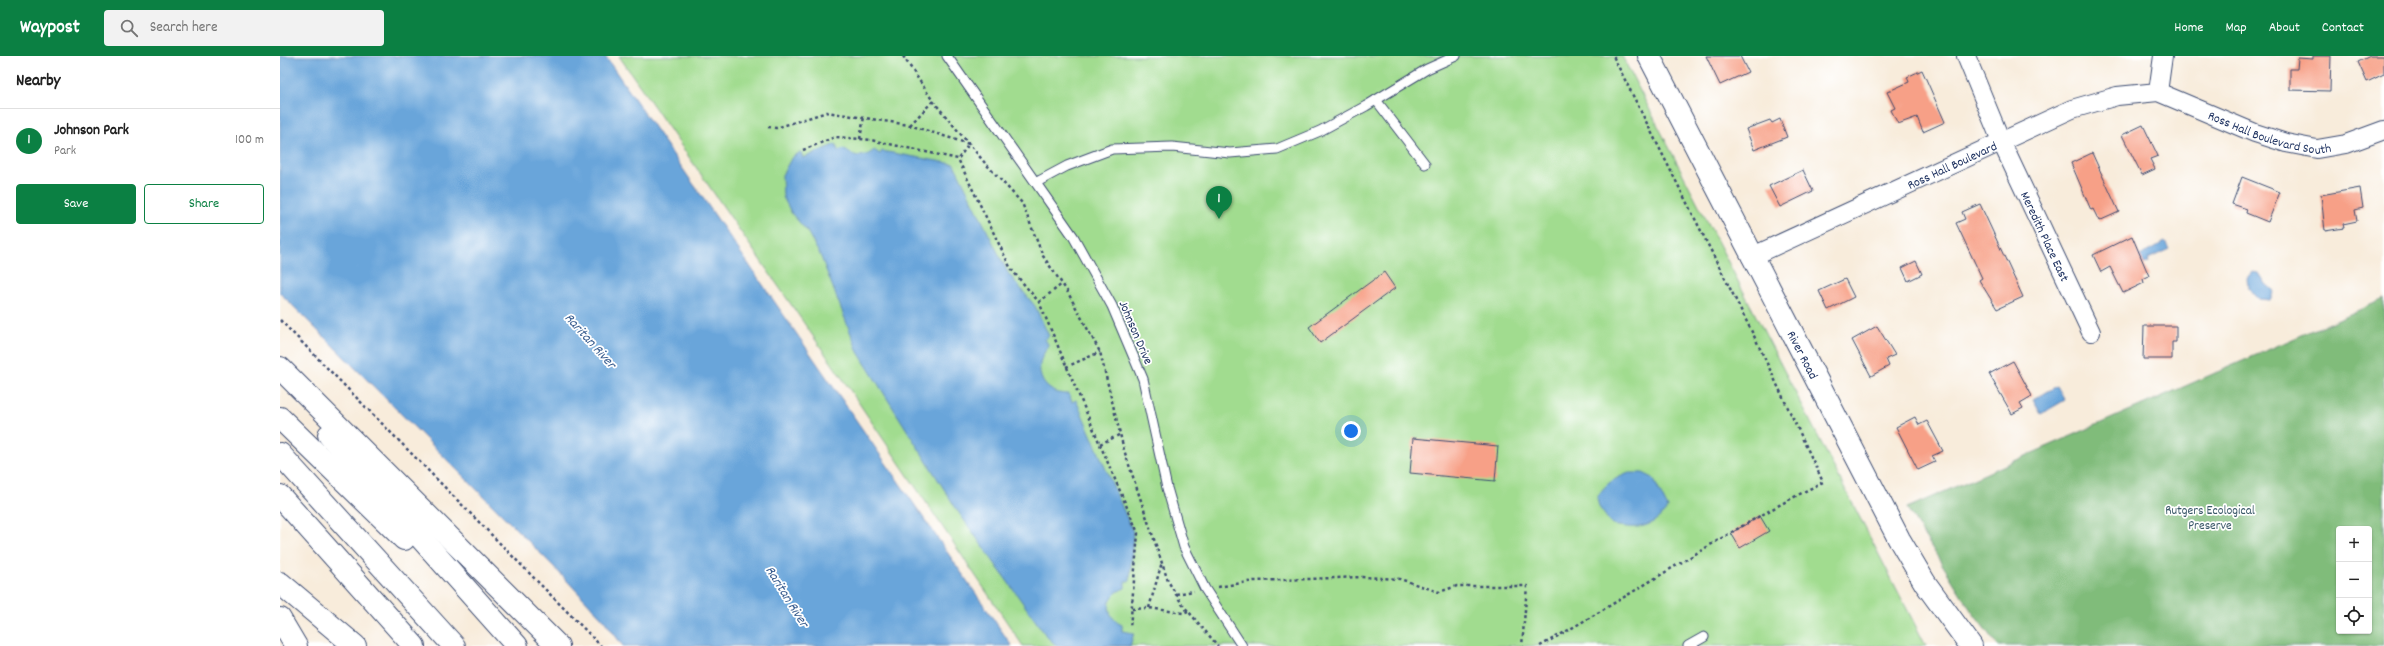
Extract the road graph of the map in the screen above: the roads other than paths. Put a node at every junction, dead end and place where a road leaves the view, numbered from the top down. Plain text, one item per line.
1 (947, 56) edge
2 (1456, 56) edge
3 (1649, 56) edge
4 (1966, 56) edge
5 (2163, 56) edge
6 (2158, 92) junction
7 (1376, 100) junction
8 (2384, 130) edge
9 (2001, 141) junction
10 (1425, 164) dead end
11 (1036, 182) junction
12 (1751, 257) junction
13 (2091, 332) dead end
14 (280, 368) edge
15 (280, 380) edge
16 (280, 418) edge
17 (280, 454) edge
18 (280, 496) edge
19 (280, 583) edge
20 (280, 618) edge
21 (1704, 636) dead end
22 (513, 642) edge
23 (296, 646) edge
24 (355, 646) edge
25 (414, 646) edge
26 (454, 646) edge
27 (558, 646) edge
28 (1242, 646) edge
29 (1688, 646) edge
30 (1971, 646) edge

1 - 11 lane, Johnson Drive
2 - 7 lane
3 - 12 main road, River Road
4 - 9 street, Meredith Place East
5 - 6 street
6 - 8 street, Ross Hall Boulevard South
6 - 9 street, Ross Hall Boulevard
7 - 10 lane
7 - 11 lane
9 - 12 street, Ross Hall Boulevard
9 - 13 street, Meredith Place East
11 - 28 lane, Johnson Drive
12 - 30 main road, River Road
14 - 27 main road
15 - 22 main road
16 - 22 main road
17 - 26 main road
18 - 25 main road
19 - 24 main road
20 - 23 main road
21 - 29 lane

